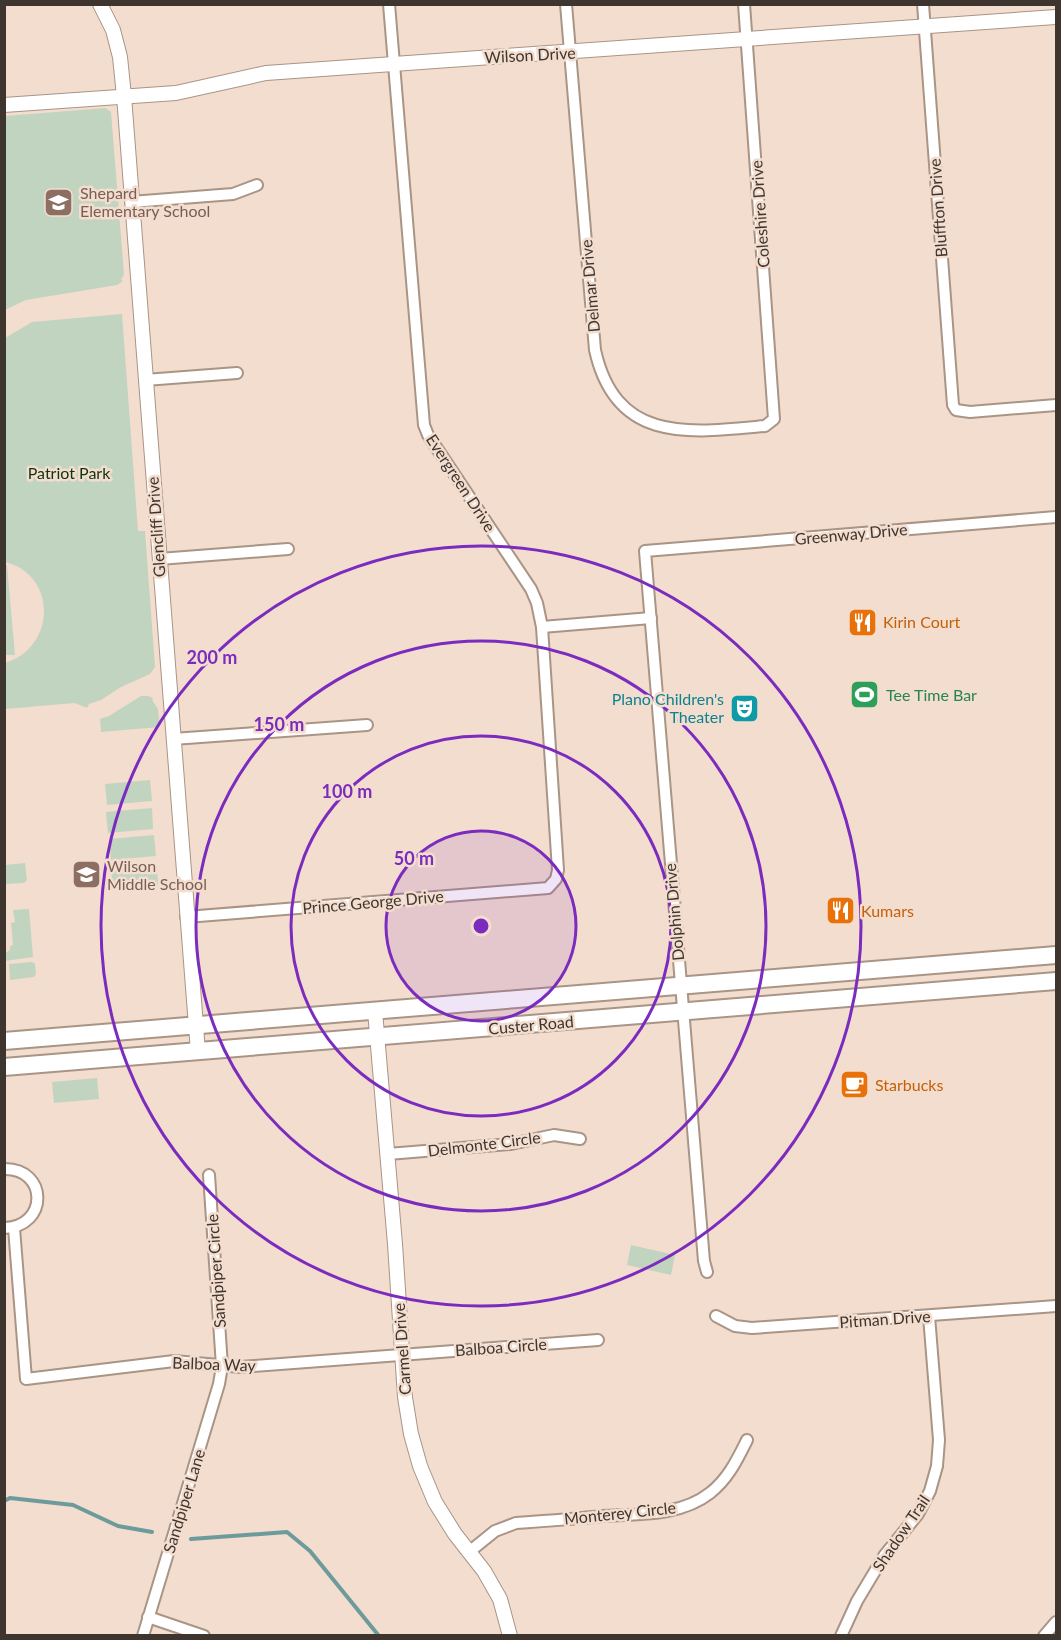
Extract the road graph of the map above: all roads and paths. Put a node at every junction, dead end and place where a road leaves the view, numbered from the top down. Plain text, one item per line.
1 (100, 4) edge
2 (389, 4) edge
3 (566, 4) edge
4 (744, 4) edge
5 (923, 4) edge
6 (1056, 17) edge
7 (925, 27) junction
8 (747, 40) junction
9 (571, 53) junction
10 (394, 63) junction
11 (124, 96) junction
12 (4, 105) edge
13 (257, 185) dead end
14 (131, 202) junction
15 (237, 373) dead end
16 (145, 380) junction
17 (1056, 405) edge
18 (770, 423) joint
19 (1056, 517) edge
20 (288, 549) dead end
21 (645, 551) joint
22 (159, 559) junction
23 (651, 618) junction
24 (542, 627) junction
25 (367, 725) dead end
26 (173, 739) junction
27 (556, 879) joint
28 (186, 917) junction
29 (1056, 955) edge
30 (879, 970) junction
31 (1056, 981) edge
32 (680, 986) junction
33 (881, 995) junction
34 (375, 1011) junction
35 (683, 1012) junction
36 (195, 1025) junction
37 (377, 1038) junction
38 (4, 1041) edge
39 (198, 1052) junction
40 (4, 1067) edge
41 (580, 1139) dead end
42 (388, 1155) junction
43 (4, 1169) edge
44 (209, 1175) dead end
45 (10, 1228) edge
46 (707, 1272) dead end
47 (1056, 1306) edge
48 (716, 1316) dead end
49 (929, 1316) junction
50 (598, 1340) dead end
51 (403, 1355) junction
52 (222, 1366) junction
53 (747, 1440) dead end
54 (470, 1552) junction
55 (148, 1617) junction
56 (1056, 1622) edge
57 (143, 1635) edge
58 (204, 1635) edge
59 (510, 1635) edge
60 (841, 1635) edge
61 (1044, 1635) edge

1 - 11 street, Glencliff Drive
2 - 10 street, Evergreen Drive
3 - 9 street, Delmar Drive
4 - 8 street, Coleshire Drive
5 - 7 street, Bluffton Drive
6 - 7 street, Wilson Drive
7 - 8 street, Wilson Drive
7 - 17 street, Bluffton Drive
8 - 9 street, Wilson Drive
8 - 18 street, Coleshire Drive
9 - 10 street, Wilson Drive
9 - 18 street, Delmar Drive
10 - 11 street, Wilson Drive
10 - 24 street, Evergreen Drive
11 - 12 street, Wilson Drive
11 - 14 street, Glencliff Drive
13 - 14 street
14 - 16 street, Glencliff Drive
15 - 16 street
16 - 22 street, Glencliff Drive
19 - 21 street, Greenway Drive
20 - 22 street
21 - 23 street, Dolphin Drive
22 - 26 street, Glencliff Drive
23 - 24 street
23 - 32 street, Dolphin Drive
24 - 27 street, Evergreen Drive
25 - 26 street
26 - 28 street, Glencliff Drive
27 - 28 street, Prince George Drive
28 - 36 street, Glencliff Drive
29 - 30 main road, Custer Road
30 - 32 main road, Custer Road
30 - 33 main road
31 - 33 main road, Custer Road
32 - 34 main road, Custer Road
32 - 35 street, Dolphin Drive
33 - 35 main road, Custer Road
34 - 36 main road, Custer Road
34 - 37 street, Carmel Drive
35 - 37 main road, Custer Road
35 - 46 street, Dolphin Drive
36 - 38 main road, Custer Road
36 - 39 street, Glencliff Drive
37 - 39 main road, Custer Road
37 - 42 street, Carmel Drive
39 - 40 main road, Custer Road
41 - 42 street, Delmonte Circle
42 - 51 street, Carmel Drive
43 - 45 street
44 - 52 street, Sandpiper Circle
45 - 52 street, Balboa Way
47 - 49 street, Pitman Drive
48 - 49 street, Pitman Drive
49 - 60 street, Shadow Trail
50 - 51 street, Balboa Circle
51 - 52 street, Balboa Way
51 - 54 street, Carmel Drive
52 - 55 street, Sandpiper Lane
53 - 54 street, Monterey Circle
54 - 59 street, Carmel Drive
55 - 57 street, Sandpiper Lane
55 - 58 street
56 - 61 street

